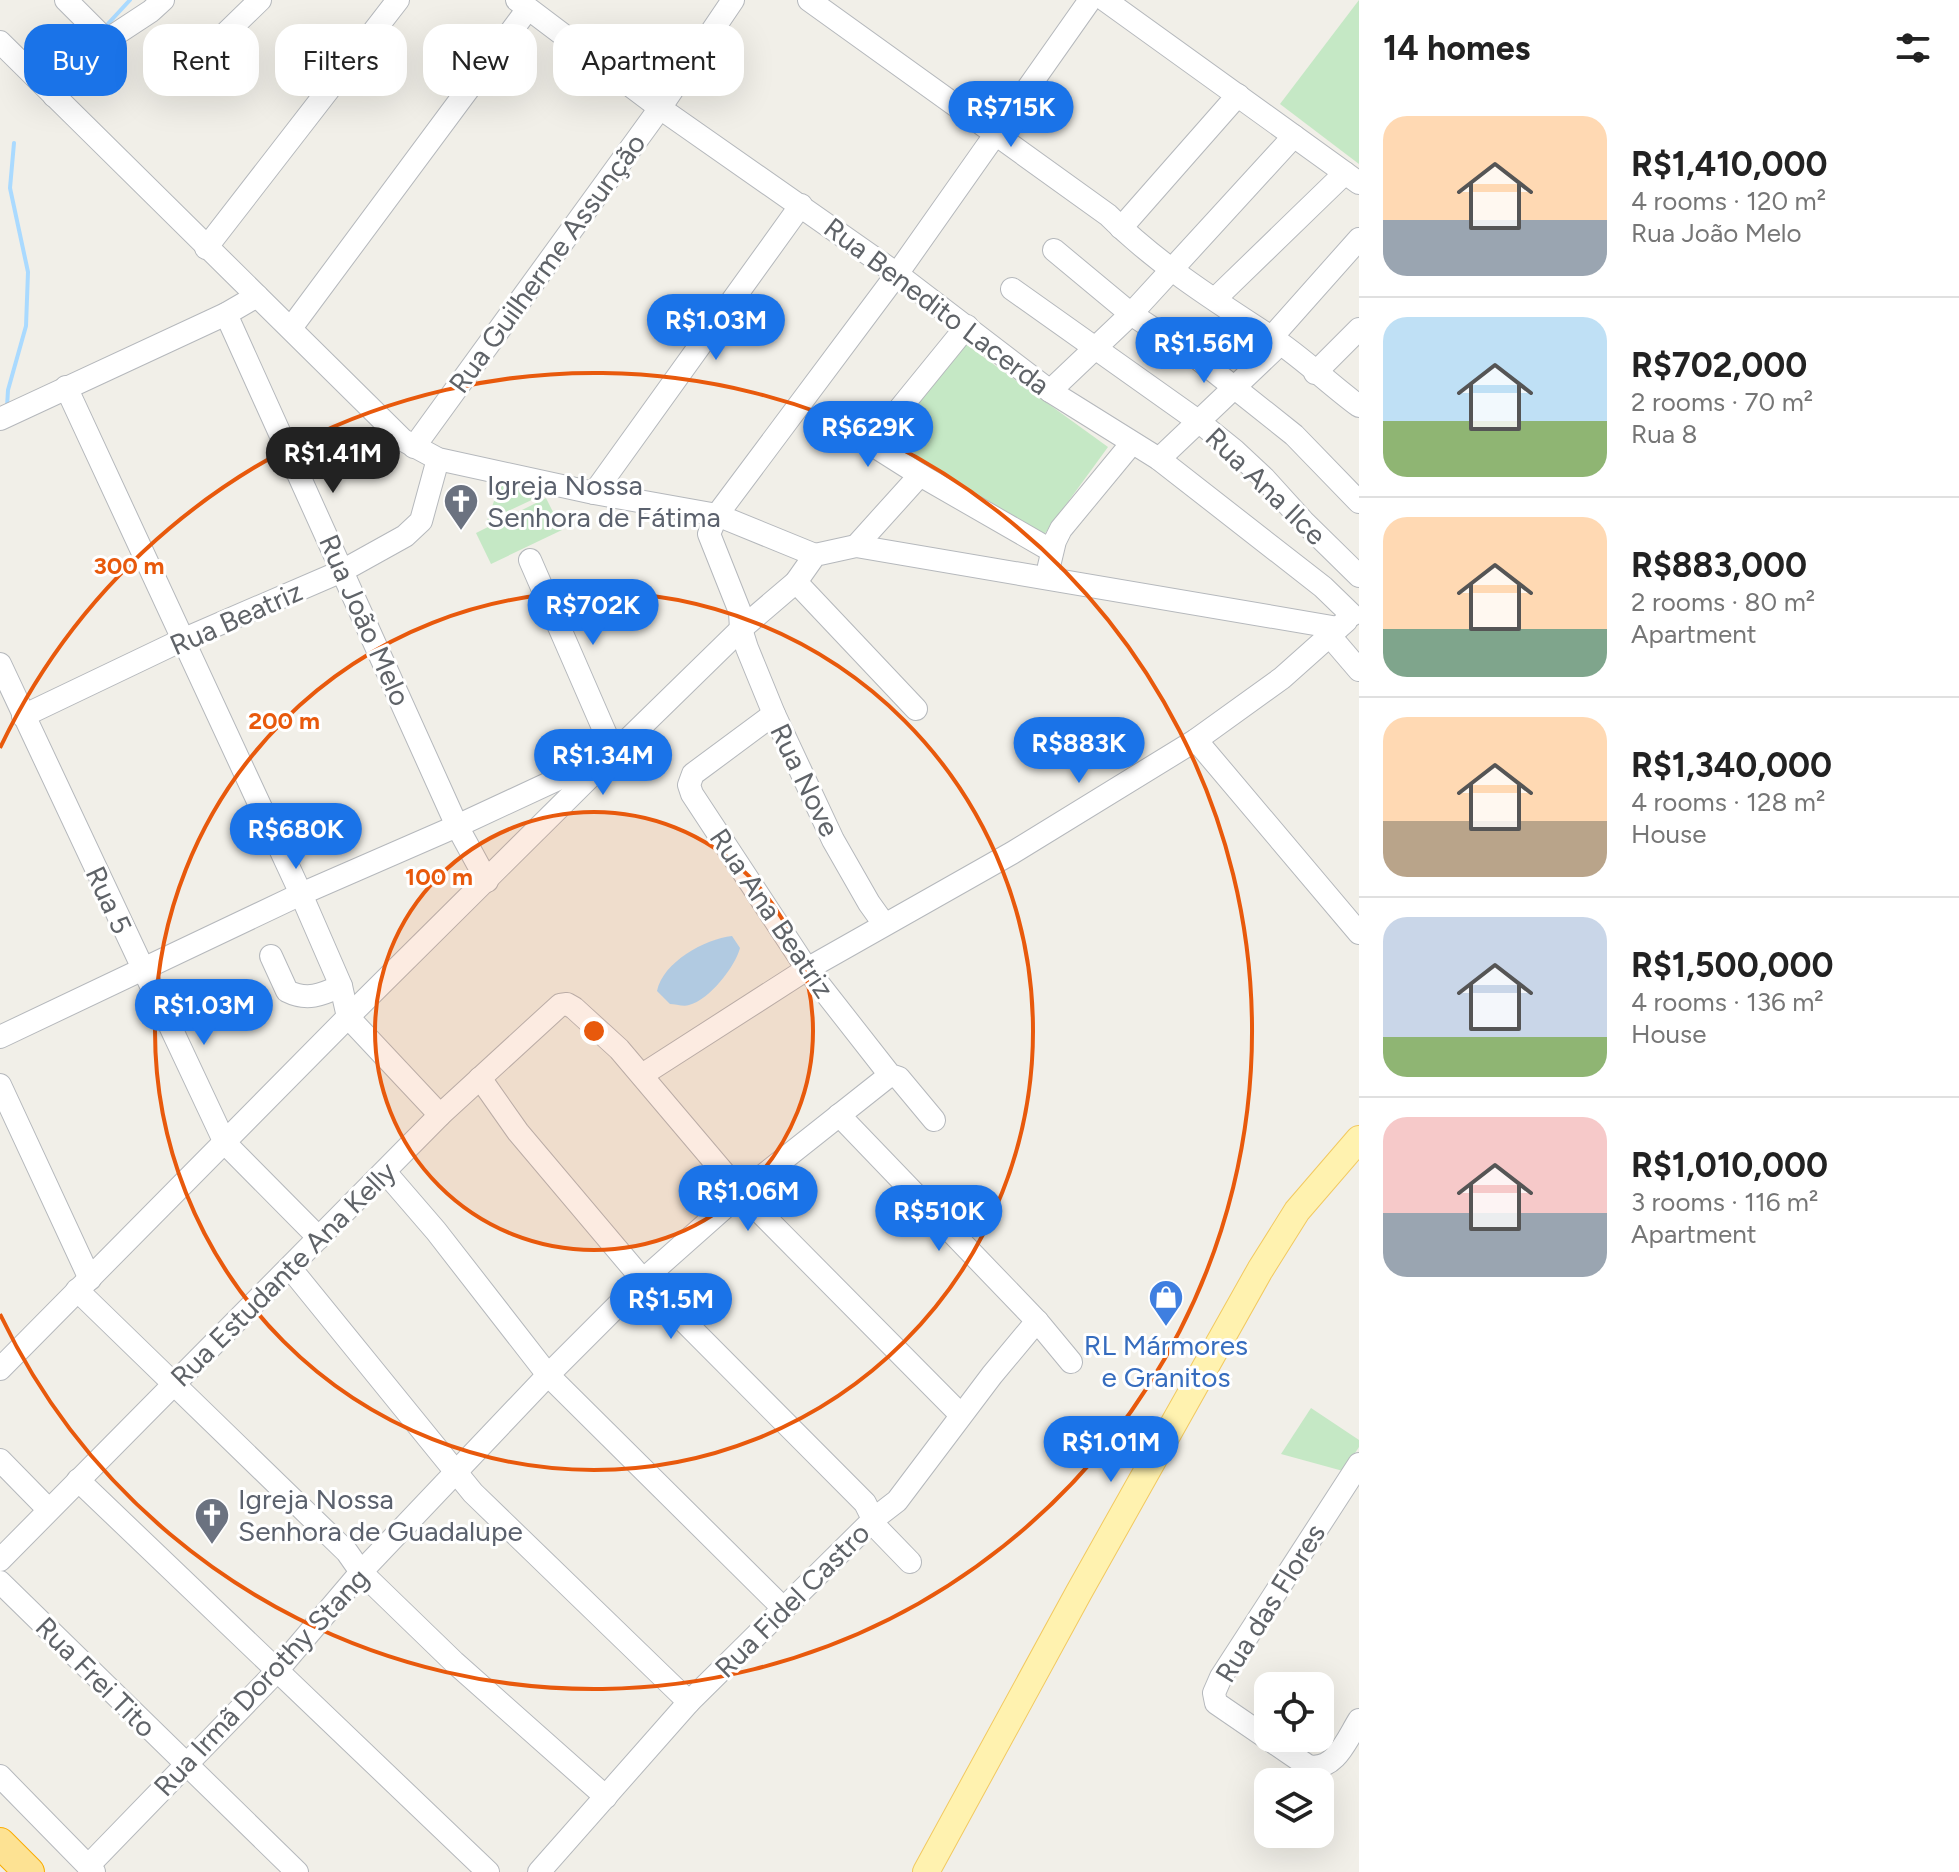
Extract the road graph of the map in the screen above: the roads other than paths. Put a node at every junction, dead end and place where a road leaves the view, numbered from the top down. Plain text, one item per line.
1 (66, 0) edge
2 (260, 0) edge
3 (398, 0) edge
4 (733, 0) edge
5 (809, 0) edge
6 (1090, 0) edge
7 (1105, 0) edge
8 (160, 1) edge
9 (522, 5) edge
10 (90, 24) edge
11 (235, 24) edge
12 (127, 26) edge
13 (0, 42) edge
14 (24, 66) edge
15 (1238, 95) junction
16 (54, 96) edge
17 (660, 108) junction
18 (995, 132) junction
19 (1294, 136) junction
20 (1352, 178) edge
21 (801, 205) junction
22 (1121, 228) junction
23 (1359, 239) edge
24 (206, 248) junction
25 (1054, 250) dead end
26 (1171, 269) junction
27 (897, 274) junction
28 (1012, 289) dead end
29 (257, 296) junction
30 (1215, 299) junction
31 (226, 314) junction
32 (1131, 314) junction
33 (967, 326) junction
34 (291, 328) junction
35 (1359, 329) edge
36 (1276, 341) junction
37 (1094, 348) junction
38 (1315, 373) junction
39 (66, 387) junction
40 (1236, 388) junction
41 (1050, 391) junction
42 (1359, 406) edge
43 (0, 419) edge
44 (1198, 421) junction
45 (1132, 443) junction
46 (414, 447) junction
47 (438, 459) junction
48 (1159, 459) junction
49 (470, 465) junction
50 (920, 475) junction
51 (594, 493) junction
52 (427, 497) junction
53 (1359, 502) edge
54 (717, 515) junction
55 (856, 546) junction
56 (1052, 551) junction
57 (815, 555) junction
58 (530, 560) dead end
59 (342, 571) junction
60 (1359, 576) edge
61 (1047, 578) junction
62 (796, 582) junction
63 (1345, 622) edge
64 (741, 629) junction
65 (182, 640) junction
66 (0, 664) edge
67 (1359, 670) edge
68 (916, 709) dead end
69 (774, 714) junction
70 (23, 716) junction
71 (1196, 740) junction
72 (614, 753) junction
73 (457, 826) junction
74 (487, 881) junction
75 (301, 894) junction
76 (884, 924) junction
77 (1359, 933) edge
78 (271, 956) dead end
79 (807, 969) junction
80 (142, 971) junction
81 (341, 986) junction
82 (348, 1017) junction
83 (0, 1037) edge
84 (642, 1075) junction
85 (890, 1075) junction
86 (480, 1078) junction
87 (0, 1085) edge
88 (440, 1115) junction
89 (839, 1115) junction
90 (934, 1120) dead end
91 (1359, 1139) edge
92 (225, 1143) junction
93 (386, 1173) junction
94 (741, 1193) junction
95 (319, 1238) junction
96 (291, 1269) junction
97 (643, 1280) junction
98 (84, 1285) junction
99 (1037, 1321) junction
100 (1071, 1362) dead end
101 (0, 1369) edge
102 (548, 1375) junction
103 (173, 1383) junction
104 (961, 1415) junction
105 (0, 1460) edge
106 (1359, 1464) edge
107 (456, 1474) junction
108 (78, 1480) junction
109 (48, 1509) junction
110 (875, 1518) junction
111 (0, 1560) edge
112 (910, 1562) dead end
113 (361, 1572) junction
114 (0, 1582) edge
115 (784, 1609) junction
116 (276, 1672) junction
117 (689, 1702) junction
118 (1359, 1720) edge
119 (185, 1765) junction
120 (0, 1776) edge
121 (606, 1797) junction
122 (0, 1843) edge
123 (91, 1869) edge
124 (29, 1872) edge
125 (297, 1872) edge
126 (488, 1872) edge
127 (539, 1872) edge
128 (926, 1872) edge

1 - 10 street
2 - 11 street
3 - 24 street
4 - 17 street, Rua Guilherme Assunção
5 - 18 street
6 - 18 street
7 - 15 street
8 - 12 street
9 - 17 street, Rua Benedito Lacerda
9 - 34 street
13 - 14 street
15 - 19 street
15 - 22 street
16 - 24 street
17 - 21 street, Rua Benedito Lacerda
17 - 46 street, Rua Guilherme Assunção
18 - 22 street
18 - 27 street
19 - 20 street
19 - 26 street
20 - 30 street
21 - 27 street, Rua Benedito Lacerda
21 - 51 street
22 - 26 street
23 - 36 street
24 - 29 street
25 - 32 street
26 - 30 street
26 - 32 street
27 - 33 street, Rua Benedito Lacerda
27 - 54 street
28 - 37 street, Rua Ana Ilce
29 - 31 street
29 - 34 street
30 - 36 street
31 - 39 street
31 - 59 street, Rua João Melo
32 - 37 street
32 - 40 street
33 - 41 street, Rua Benedito Lacerda
33 - 50 street
34 - 46 street
35 - 38 street
36 - 38 street
36 - 40 street
37 - 41 street
37 - 44 street, Rua Ana Ilce
38 - 42 street
39 - 43 street
39 - 65 street
40 - 44 street
40 - 53 street
41 - 45 street, Rua Benedito Lacerda
44 - 48 street
44 - 60 street, Rua Ana Ilce
45 - 48 street, Rua Benedito Lacerda
45 - 56 street
46 - 47 street
47 - 49 street
47 - 52 street, Rua Beatriz
48 - 63 street, Rua Benedito Lacerda
49 - 51 street
49 - 52 street, Rua Beatriz
50 - 55 street
50 - 56 street
51 - 54 street
52 - 59 street, Rua Beatriz
54 - 57 street
54 - 64 street, Rua Nove
55 - 57 street
55 - 61 street
56 - 61 street
57 - 62 street
58 - 72 street
59 - 65 street, Rua Beatriz
59 - 73 street, Rua João Melo
61 - 63 street
62 - 64 street
62 - 68 street
63 - 67 street, Rua Benedito Lacerda
63 - 71 street
64 - 69 street, Rua Nove
64 - 72 street
65 - 70 street, Rua Beatriz
65 - 75 street
66 - 70 street, Rua 5
69 - 76 street, Rua Nove
69 - 79 street, Rua Ana Beatriz
70 - 80 street, Rua 5
71 - 76 street
71 - 77 street
72 - 73 street
72 - 74 street
73 - 74 street, Rua João Melo
73 - 75 street
74 - 82 street
75 - 80 street
75 - 81 street
76 - 79 street
78 - 81 street
79 - 84 street
79 - 85 street, Rua Ana Beatriz
80 - 83 street
80 - 92 street, Rua 5
81 - 82 street
82 - 88 street
82 - 92 street
84 - 86 street, Rua Estudante Ana Kelly
84 - 94 street
85 - 89 street, Rua Irmã Dorothy Stang
85 - 90 street, Rua Ana Beatriz
86 - 88 street, Rua Estudante Ana Kelly
86 - 97 street
87 - 98 street
88 - 93 street, Rua Estudante Ana Kelly
89 - 94 street, Rua Irmã Dorothy Stang
89 - 99 street
91 - 128 main road
92 - 95 street, Rua 5
92 - 98 street
93 - 95 street, Rua Estudante Ana Kelly
93 - 102 street
94 - 97 street, Rua Irmã Dorothy Stang
94 - 104 street
95 - 96 street, Rua Estudante Ana Kelly
96 - 103 street, Rua Estudante Ana Kelly
96 - 107 street
97 - 102 street, Rua Irmã Dorothy Stang
97 - 110 street
98 - 101 street
98 - 103 street
99 - 100 street
99 - 104 street, Rua Fidel Castro
102 - 107 street, Rua Irmã Dorothy Stang
102 - 115 street
103 - 108 street, Rua Estudante Ana Kelly
103 - 113 street
104 - 110 street, Rua Fidel Castro
105 - 109 street
106 - 118 street, Rua das Flores
107 - 113 street, Rua Irmã Dorothy Stang
107 - 117 street
108 - 109 street, Rua Estudante Ana Kelly
108 - 116 street
109 - 111 street, Rua Estudante Ana Kelly
110 - 112 street
110 - 115 street, Rua Fidel Castro
113 - 116 street, Rua Irmã Dorothy Stang
113 - 121 street
114 - 119 street, Rua Frei Tito
115 - 117 street, Rua Fidel Castro
116 - 119 street, Rua Irmã Dorothy Stang
116 - 126 street
117 - 121 street, Rua Fidel Castro
119 - 123 street, Rua Irmã Dorothy Stang
119 - 125 street, Rua Frei Tito
120 - 123 street
121 - 127 street, Rua Fidel Castro
122 - 124 highway

